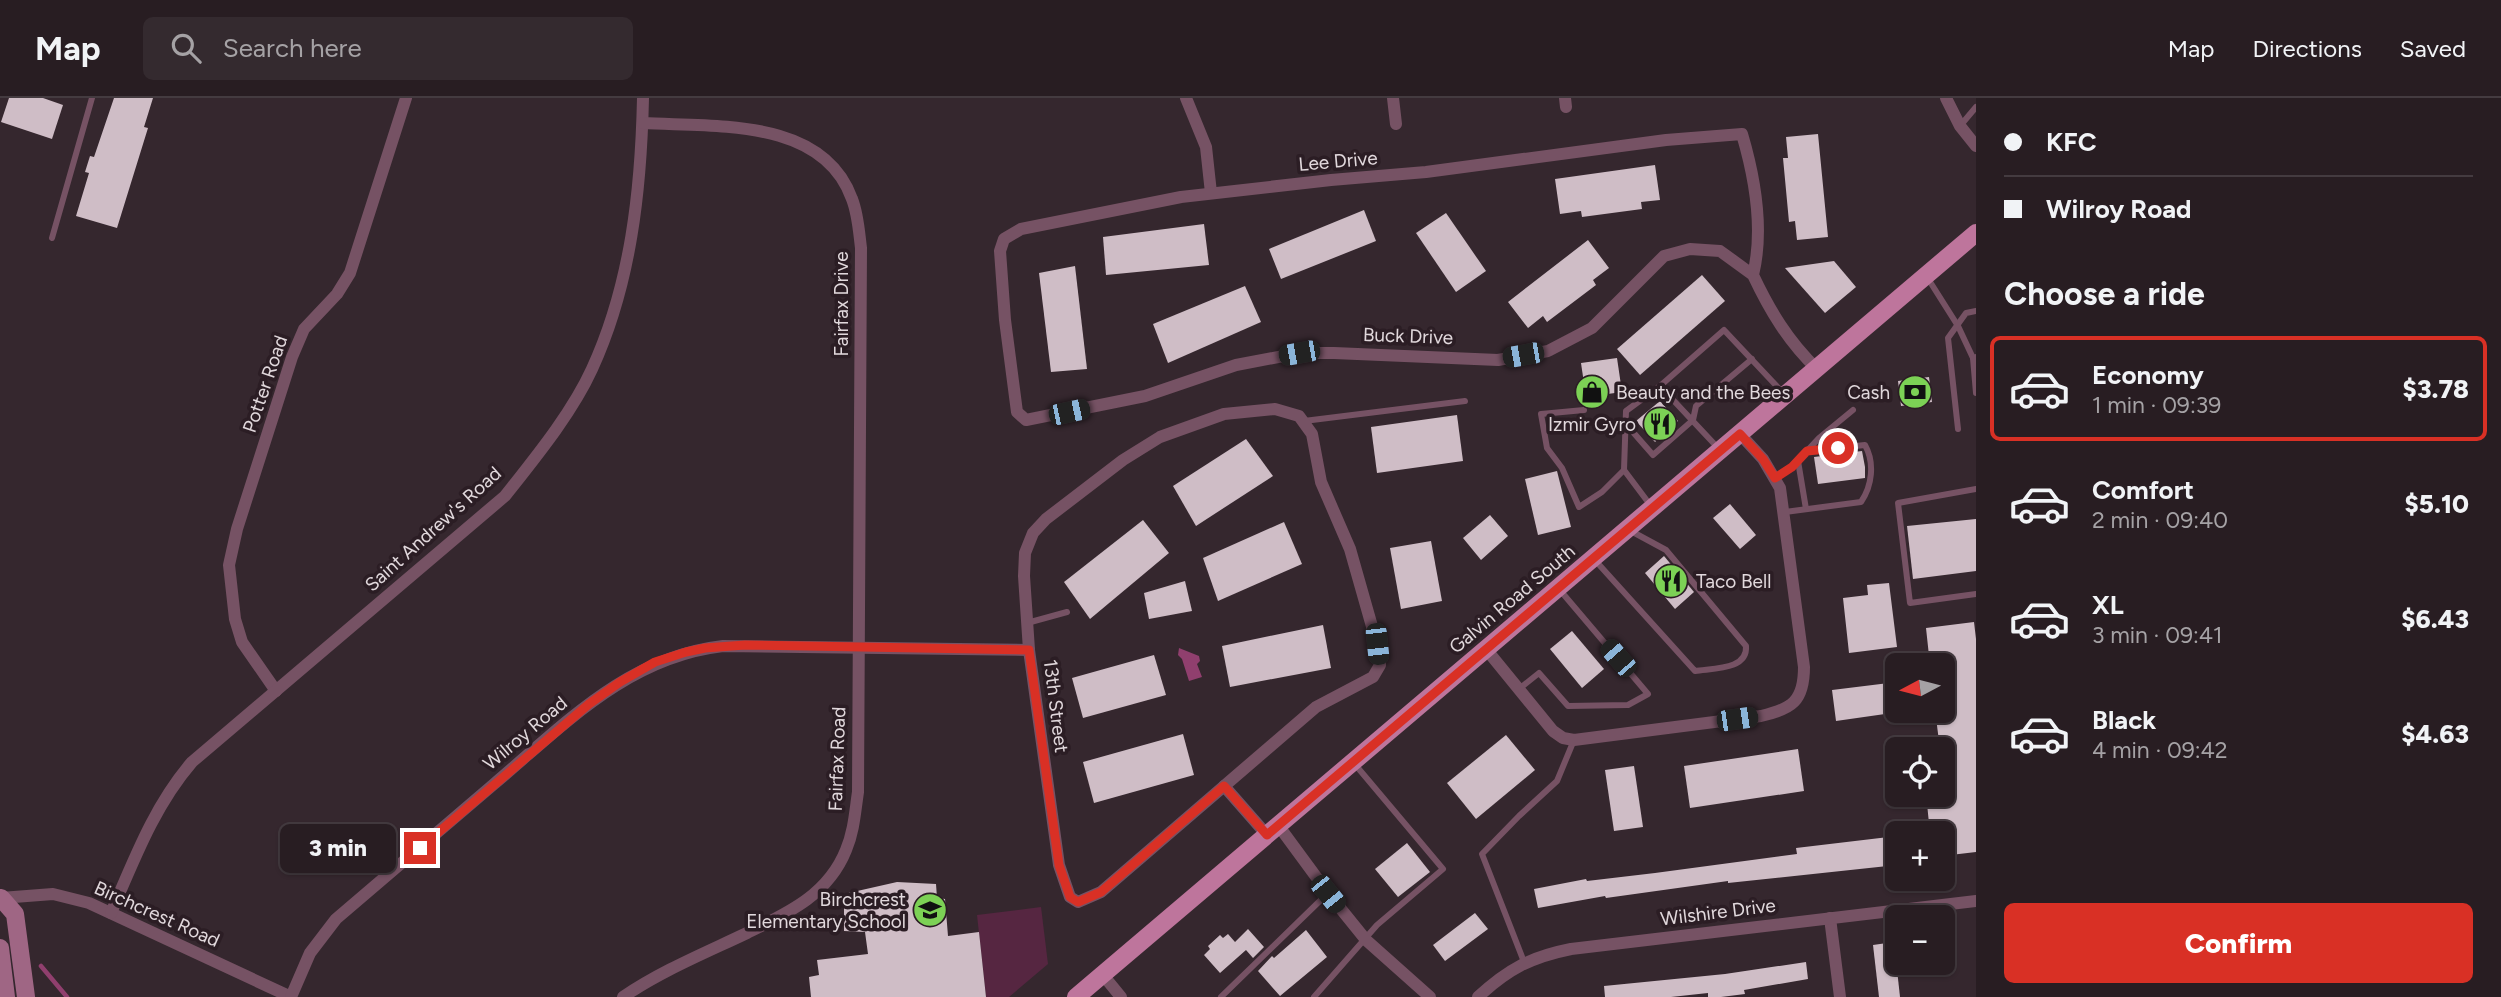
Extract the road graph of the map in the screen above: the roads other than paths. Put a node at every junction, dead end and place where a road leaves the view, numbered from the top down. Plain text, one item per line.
1 (92, 98) edge
2 (406, 98) edge
3 (643, 98) edge
4 (1186, 98) edge
5 (1393, 98) edge
6 (1946, 98) edge
7 (1976, 107) edge
8 (643, 123) junction
9 (1396, 124) dead end
10 (1960, 126) junction
11 (1976, 146) edge
12 (1211, 193) junction
13 (1976, 233) edge
14 (52, 238) dead end
15 (1753, 275) junction
16 (1926, 275) junction
17 (1976, 311) edge
18 (1958, 326) junction
19 (1975, 358) edge
20 (1752, 359) junction
21 (1817, 369) junction
22 (1660, 386) junction
23 (1976, 393) edge
24 (1786, 395) junction
25 (1465, 401) dead end
26 (1584, 410) dead end
27 (1853, 410) dead end
28 (1026, 420) joint
29 (1693, 421) junction
30 (1304, 422) junction
31 (1625, 423) junction
32 (1958, 429) dead end
33 (1740, 434) junction
34 (1720, 451) junction
35 (1807, 451) junction
36 (1798, 461) junction
37 (1624, 470) junction
38 (1775, 478) junction
39 (1976, 489) edge
40 (1652, 507) junction
41 (1806, 509) junction
42 (1785, 512) junction
43 (1627, 529) junction
44 (1593, 558) junction
45 (1558, 588) junction
46 (1976, 594) edge
47 (1067, 612) dead end
48 (1027, 623) junction
49 (859, 648) junction
50 (1486, 649) junction
51 (1029, 650) junction
52 (1519, 689) junction
53 (276, 691) junction
54 (1574, 740) junction
55 (1352, 761) junction
56 (1224, 786) junction
57 (1272, 830) junction
58 (0, 890) edge
59 (1328, 894) junction
60 (0, 900) edge
61 (1976, 901) edge
62 (111, 913) junction
63 (1830, 918) junction
64 (1366, 940) junction
65 (0, 948) edge
66 (1524, 962) junction
67 (1103, 975) junction
68 (6, 997) edge
69 (26, 997) edge
70 (291, 997) edge
71 (623, 997) edge
72 (1076, 997) edge
73 (1121, 997) edge
74 (1222, 997) edge
75 (1314, 997) edge
76 (1430, 997) edge
77 (1478, 997) edge
78 (1840, 997) edge

1 - 14 lane
2 - 53 street, Potter Road
3 - 8 street, Saint Andrew's Road
4 - 12 street
5 - 9 street
6 - 10 street
7 - 10 lane
8 - 49 street, Fairfax Drive
8 - 53 street, Saint Andrew's Road
10 - 11 street
12 - 15 street, Lee Drive
12 - 28 street, Lee Drive
13 - 16 main road, Galvin Road South
15 - 21 street
15 - 28 street, Buck Drive
16 - 18 lane
16 - 21 main road, Galvin Road South
17 - 18 lane
18 - 19 lane
18 - 32 lane
19 - 23 lane
20 - 22 lane
20 - 24 lane
20 - 29 lane
21 - 24 main road, Galvin Road South
22 - 29 lane
22 - 31 lane
24 - 33 main road, Galvin Road South
25 - 30 lane
26 - 37 lane
27 - 35 lane
29 - 31 lane
29 - 34 lane
30 - 48 street, 13th Street
30 - 56 street
31 - 37 lane
33 - 34 main road, Galvin Road South
33 - 38 street
34 - 40 main road, Galvin Road South
35 - 36 lane
35 - 41 lane
36 - 38 lane
36 - 41 lane
37 - 40 lane
38 - 42 street
39 - 46 lane
40 - 43 main road, Galvin Road South
41 - 42 lane
42 - 54 street
43 - 44 main road, Galvin Road South
43 - 44 lane
44 - 45 main road, Galvin Road South
45 - 50 main road, Galvin Road South
45 - 52 lane
47 - 48 lane
48 - 51 street, 13th Street
49 - 51 street, Wilroy Road
49 - 70 street, Wilroy Road
49 - 71 street, Fairfax Road
50 - 52 street
50 - 55 main road, Galvin Road South
51 - 56 street, 13th Street
52 - 54 street
53 - 62 street, Saint Andrew's Road
54 - 66 lane
55 - 57 main road, Galvin Road South
55 - 64 lane
56 - 57 street
57 - 59 street
57 - 67 main road, Galvin Road South
58 - 60 main road
59 - 64 street
59 - 74 lane
60 - 62 street, Birchcrest Road
60 - 69 main road
61 - 63 street, Wilshire Drive
62 - 70 street, Birchcrest Road
63 - 66 street, Wilshire Drive
63 - 78 street
64 - 75 lane
64 - 76 street
65 - 68 main road
66 - 77 street, Wilshire Drive
67 - 72 main road, Galvin Road South
67 - 73 street

